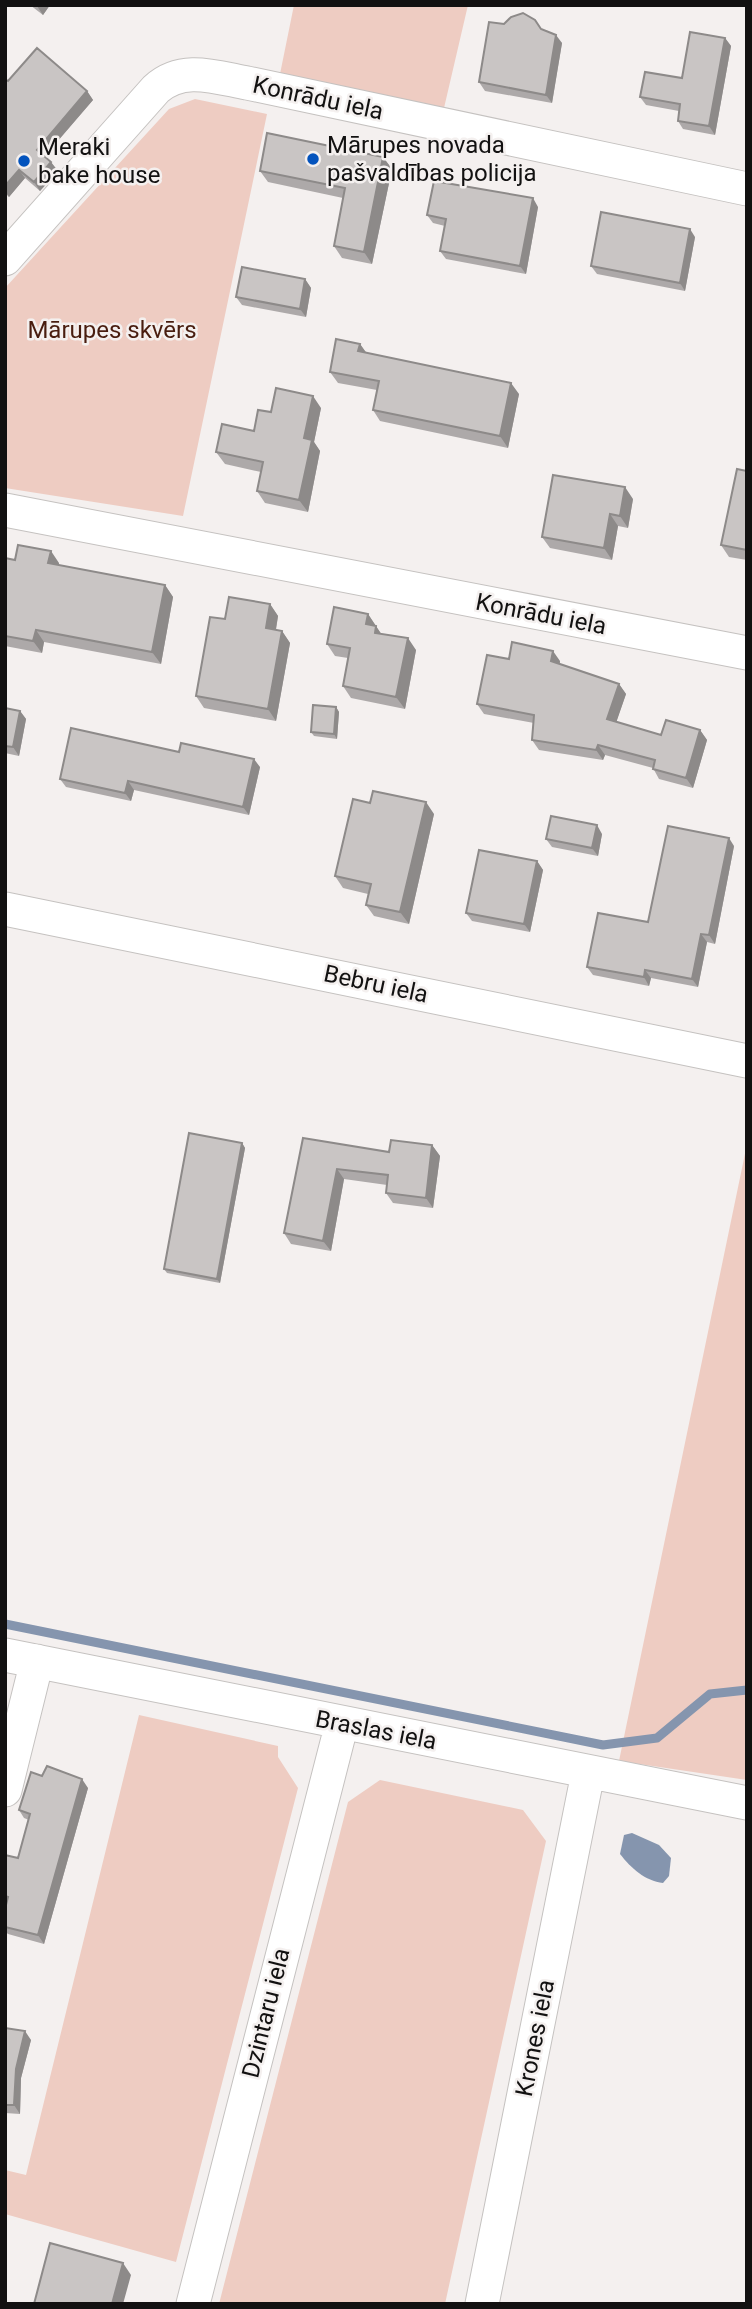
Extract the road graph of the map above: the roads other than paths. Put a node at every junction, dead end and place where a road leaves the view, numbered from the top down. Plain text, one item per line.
1 (747, 189) edge
2 (5, 259) edge
3 (5, 510) edge
4 (747, 653) edge
5 (5, 909) edge
6 (747, 1061) edge
7 (21, 1658) edge
8 (342, 1723) junction
9 (588, 1773) junction
10 (5, 1790) edge
11 (747, 1803) edge
12 (193, 2304) edge
13 (482, 2304) edge

1 - 2 street, Konrādu iela
3 - 4 street, Konrādu iela
5 - 6 street, Bebru iela
7 - 8 street, Braslas iela
7 - 10 street
8 - 9 street, Braslas iela
8 - 12 street, Dzintaru iela
9 - 11 street, Braslas iela
9 - 13 street, Krones iela

